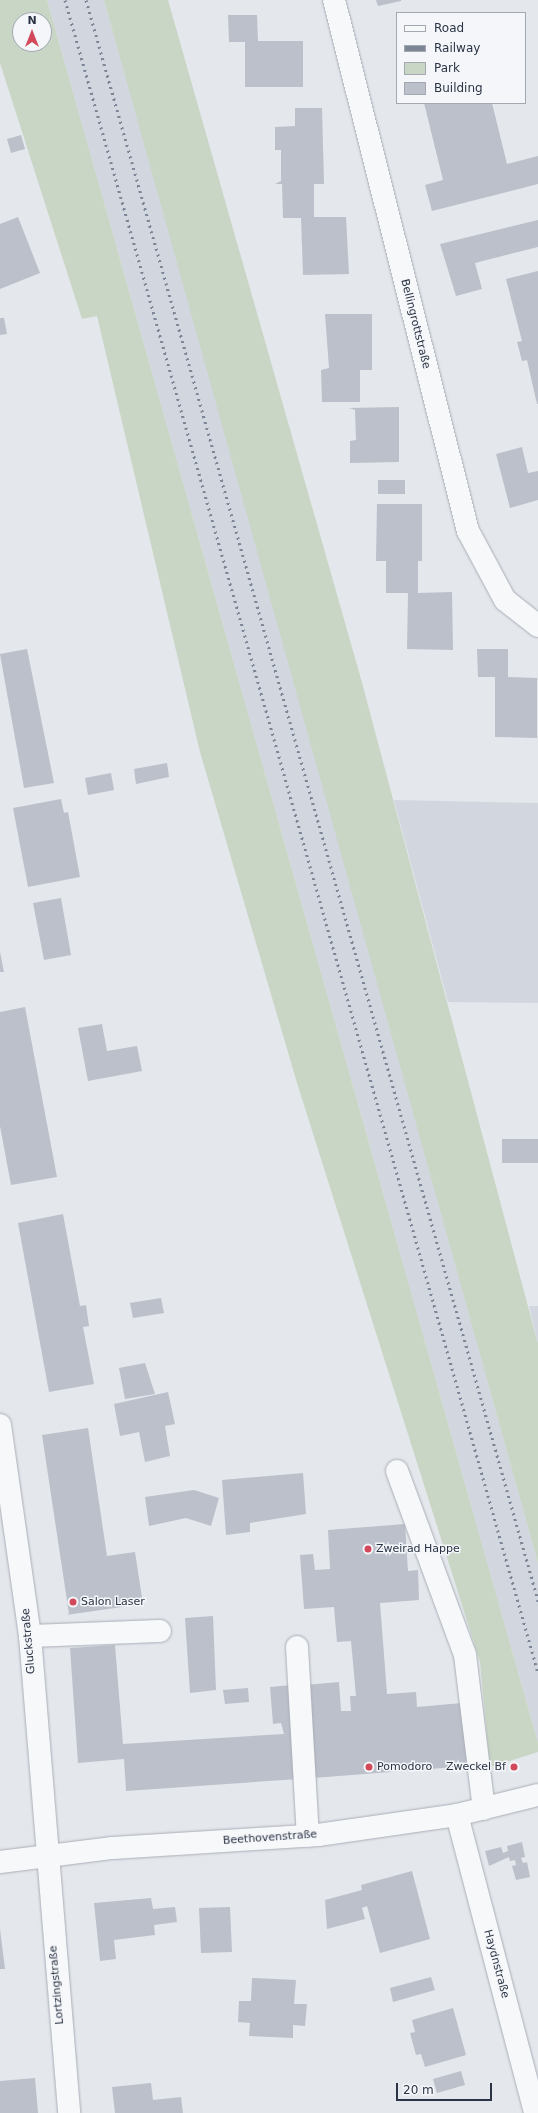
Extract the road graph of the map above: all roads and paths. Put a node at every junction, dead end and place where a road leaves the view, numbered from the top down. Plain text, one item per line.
1 (334, 0) edge
2 (538, 626) edge
3 (0, 1425) edge
4 (397, 1471) dead end
5 (160, 1631) dead end
6 (30, 1636) junction
7 (297, 1647) dead end
8 (528, 1798) edge
9 (484, 1809) junction
10 (457, 1815) junction
11 (308, 1836) junction
12 (46, 1858) junction
13 (0, 1862) edge
14 (68, 2113) edge
15 (535, 2113) edge

1 - 2 street, Bellingrottstraße
3 - 6 street, Gluckstraße
4 - 9 street
5 - 6 street
6 - 12 street, Gluckstraße
7 - 11 street
8 - 9 street, Beethovenstraße
9 - 10 street, Beethovenstraße
10 - 11 street, Beethovenstraße
10 - 15 street, Haydnstraße
11 - 12 street, Beethovenstraße
12 - 13 street, Beethovenstraße
12 - 14 street, Lortzingstraße

